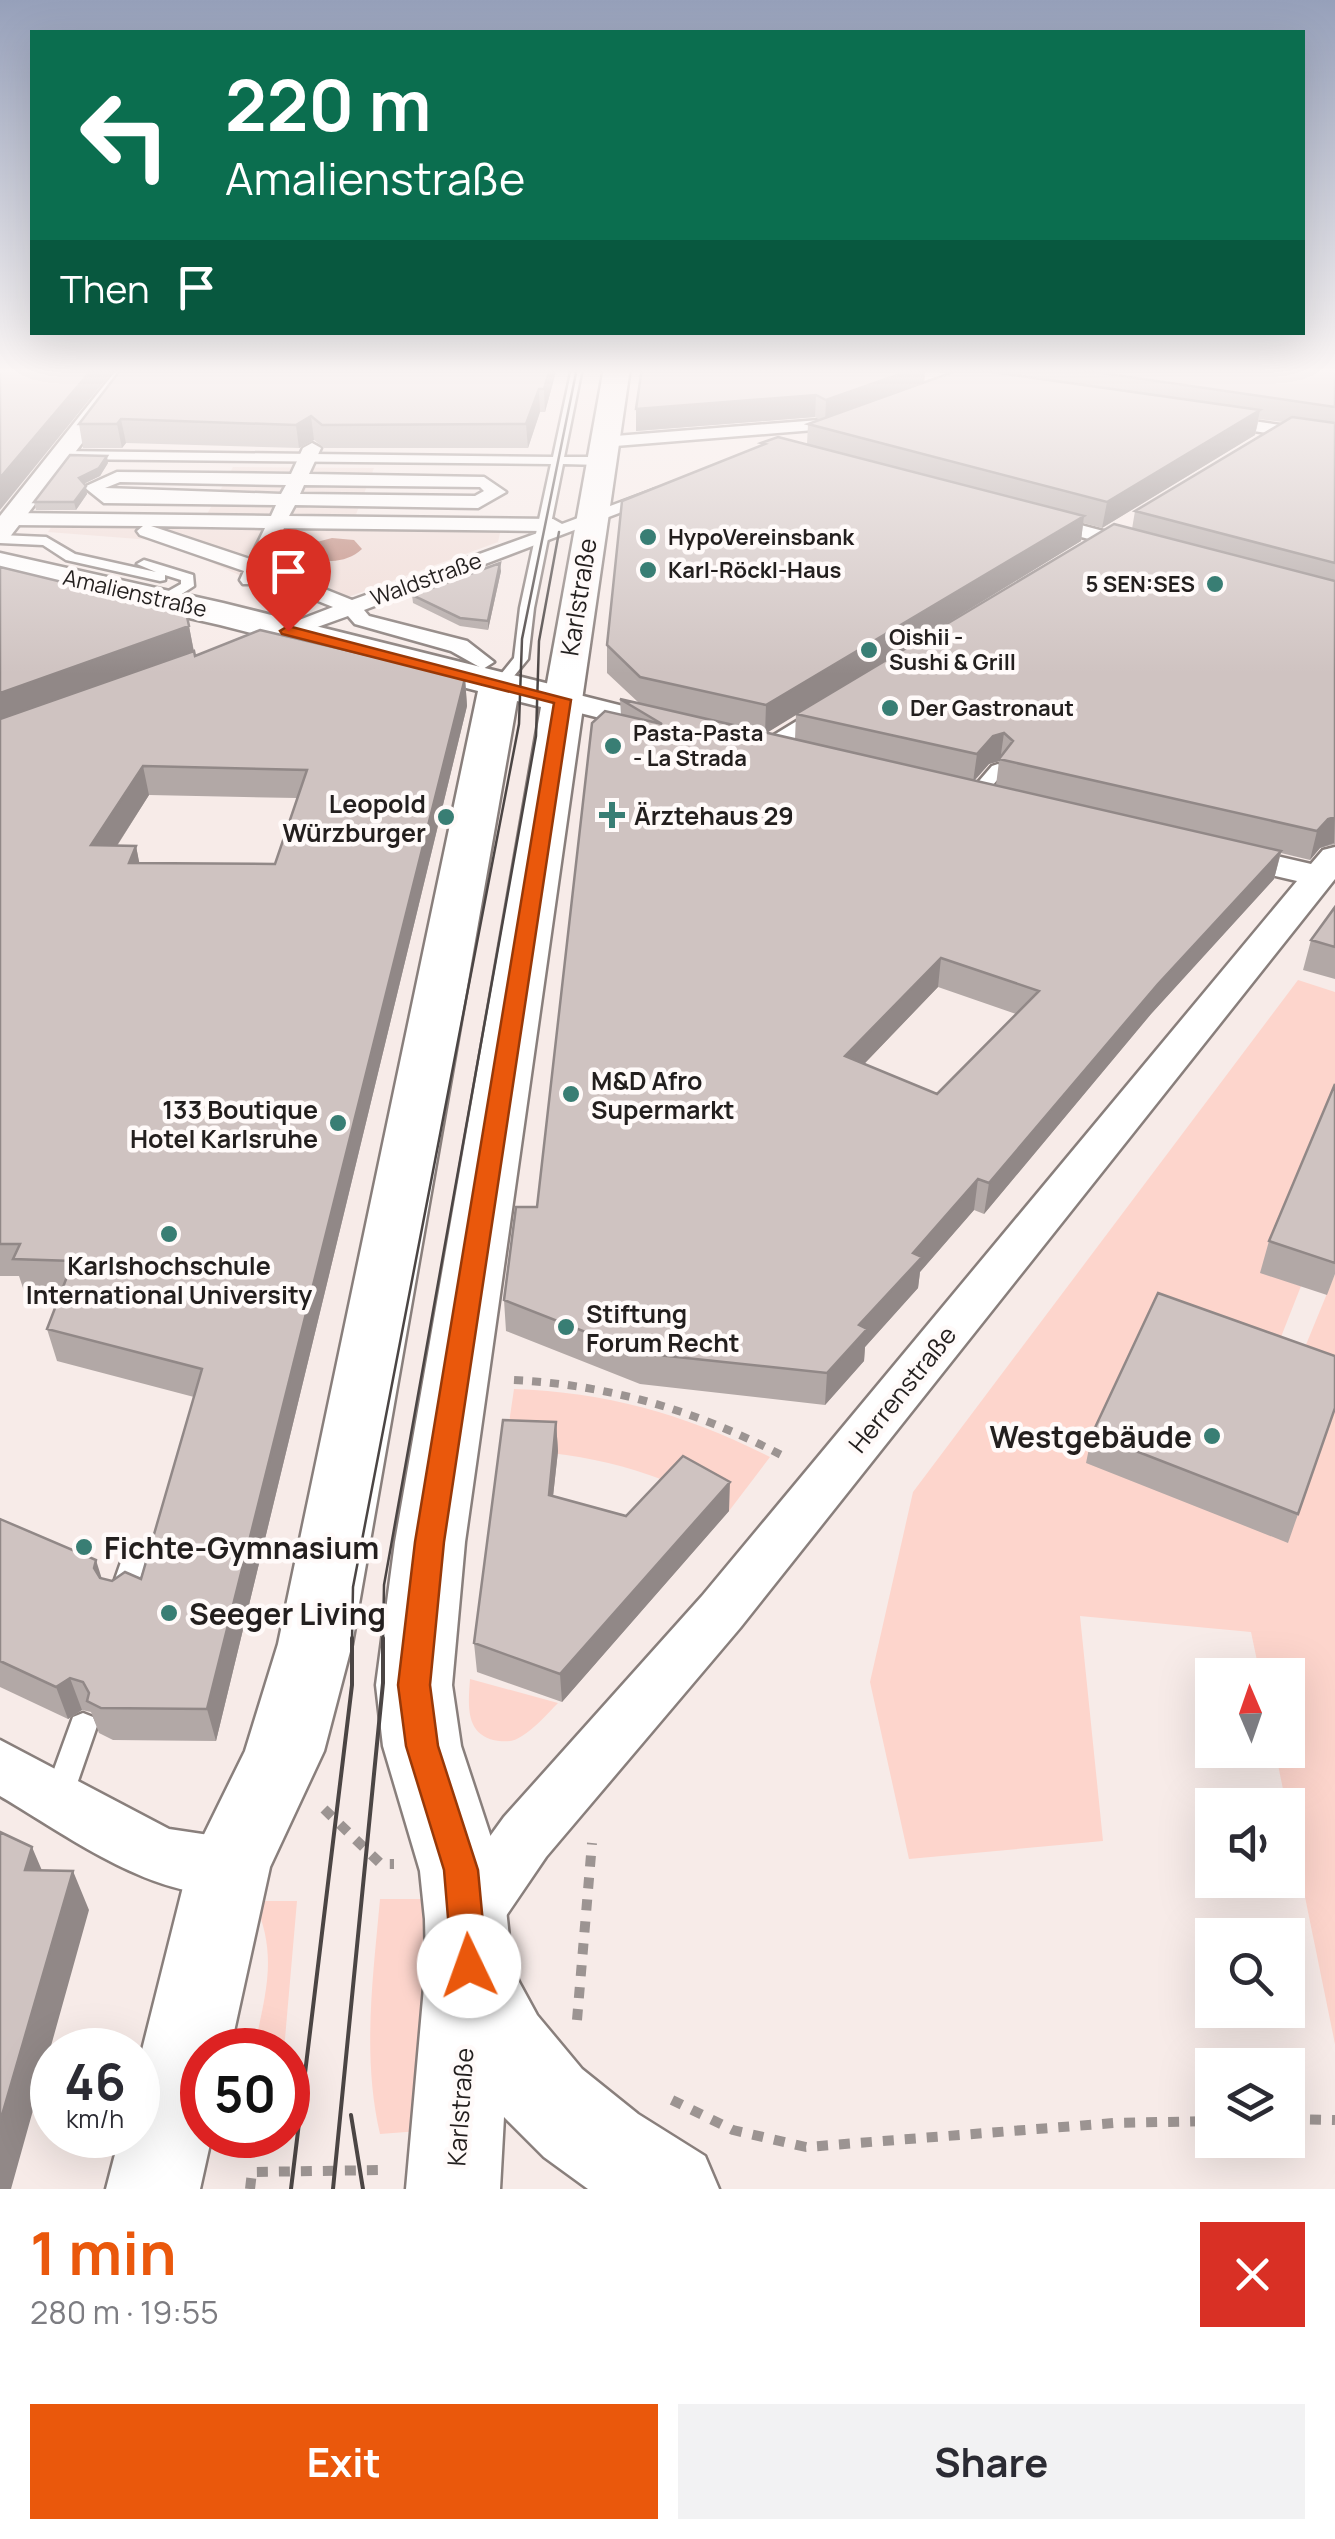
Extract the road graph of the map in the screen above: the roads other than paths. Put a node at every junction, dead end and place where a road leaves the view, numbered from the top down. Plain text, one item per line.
1 (49, 470) edge
2 (302, 470) edge
3 (556, 470) edge
4 (597, 470) edge
5 (298, 479) junction
6 (683, 486) edge
7 (288, 500) junction
8 (1016, 514) edge
9 (1139, 519) edge
10 (87, 520) junction
11 (278, 522) junction
12 (582, 522) junction
13 (8, 524) edge
14 (544, 531) junction
15 (63, 533) dead end
16 (1108, 538) junction
17 (1146, 548) edge
18 (100, 554) dead end
19 (1075, 558) edge
20 (0, 564) edge
21 (253, 574) junction
22 (162, 588) junction
23 (351, 607) junction
24 (288, 631) junction
25 (245, 648) edge
26 (491, 673) junction
27 (845, 698) edge
28 (562, 700) junction
29 (692, 732) edge
30 (727, 740) edge
31 (763, 749) junction
32 (801, 758) edge
33 (998, 769) edge
34 (936, 788) edge
35 (974, 797) junction
36 (1007, 804) edge
37 (1188, 846) edge
38 (1327, 866) edge
39 (136, 1553) dead end
40 (121, 1599) edge
41 (83, 1726) edge
42 (0, 1766) edge
43 (59, 1797) junction
44 (229, 1868) junction
45 (468, 1942) junction
46 (153, 2189) edge
47 (453, 2189) edge
48 (672, 2189) edge

1 - 13 street
2 - 5 street
3 - 14 lane
4 - 12 street, Karlstraße
5 - 7 street
5 - 7 street
5 - 7 street
6 - 12 street, Waldstraße
7 - 11 street
8 - 16 street
9 - 16 street
10 - 11 street
10 - 13 street
10 - 15 street
10 - 21 street
11 - 14 street
11 - 21 street
12 - 14 street, Waldstraße
12 - 28 street, Karlstraße
13 - 22 lane
14 - 23 street, Waldstraße
14 - 26 lane
16 - 17 street
16 - 19 street
18 - 22 lane
20 - 22 main road, Amalienstraße
21 - 23 street
22 - 24 main road, Amalienstraße
23 - 24 street, Waldstraße
23 - 26 street
24 - 25 street, Waldstraße
24 - 26 main road, Amalienstraße
26 - 28 main road, Amalienstraße
26 - 44 main road
27 - 31 street
28 - 29 street, Amalienstraße
28 - 45 main road, Karlstraße
30 - 31 street
31 - 32 street
33 - 35 lane
34 - 35 street
35 - 36 street
37 - 38 street
38 - 45 street, Herrenstraße
39 - 40 lane
41 - 43 lane
42 - 43 street
43 - 44 street
44 - 46 main road
45 - 47 main road, Karlstraße
45 - 48 main road

